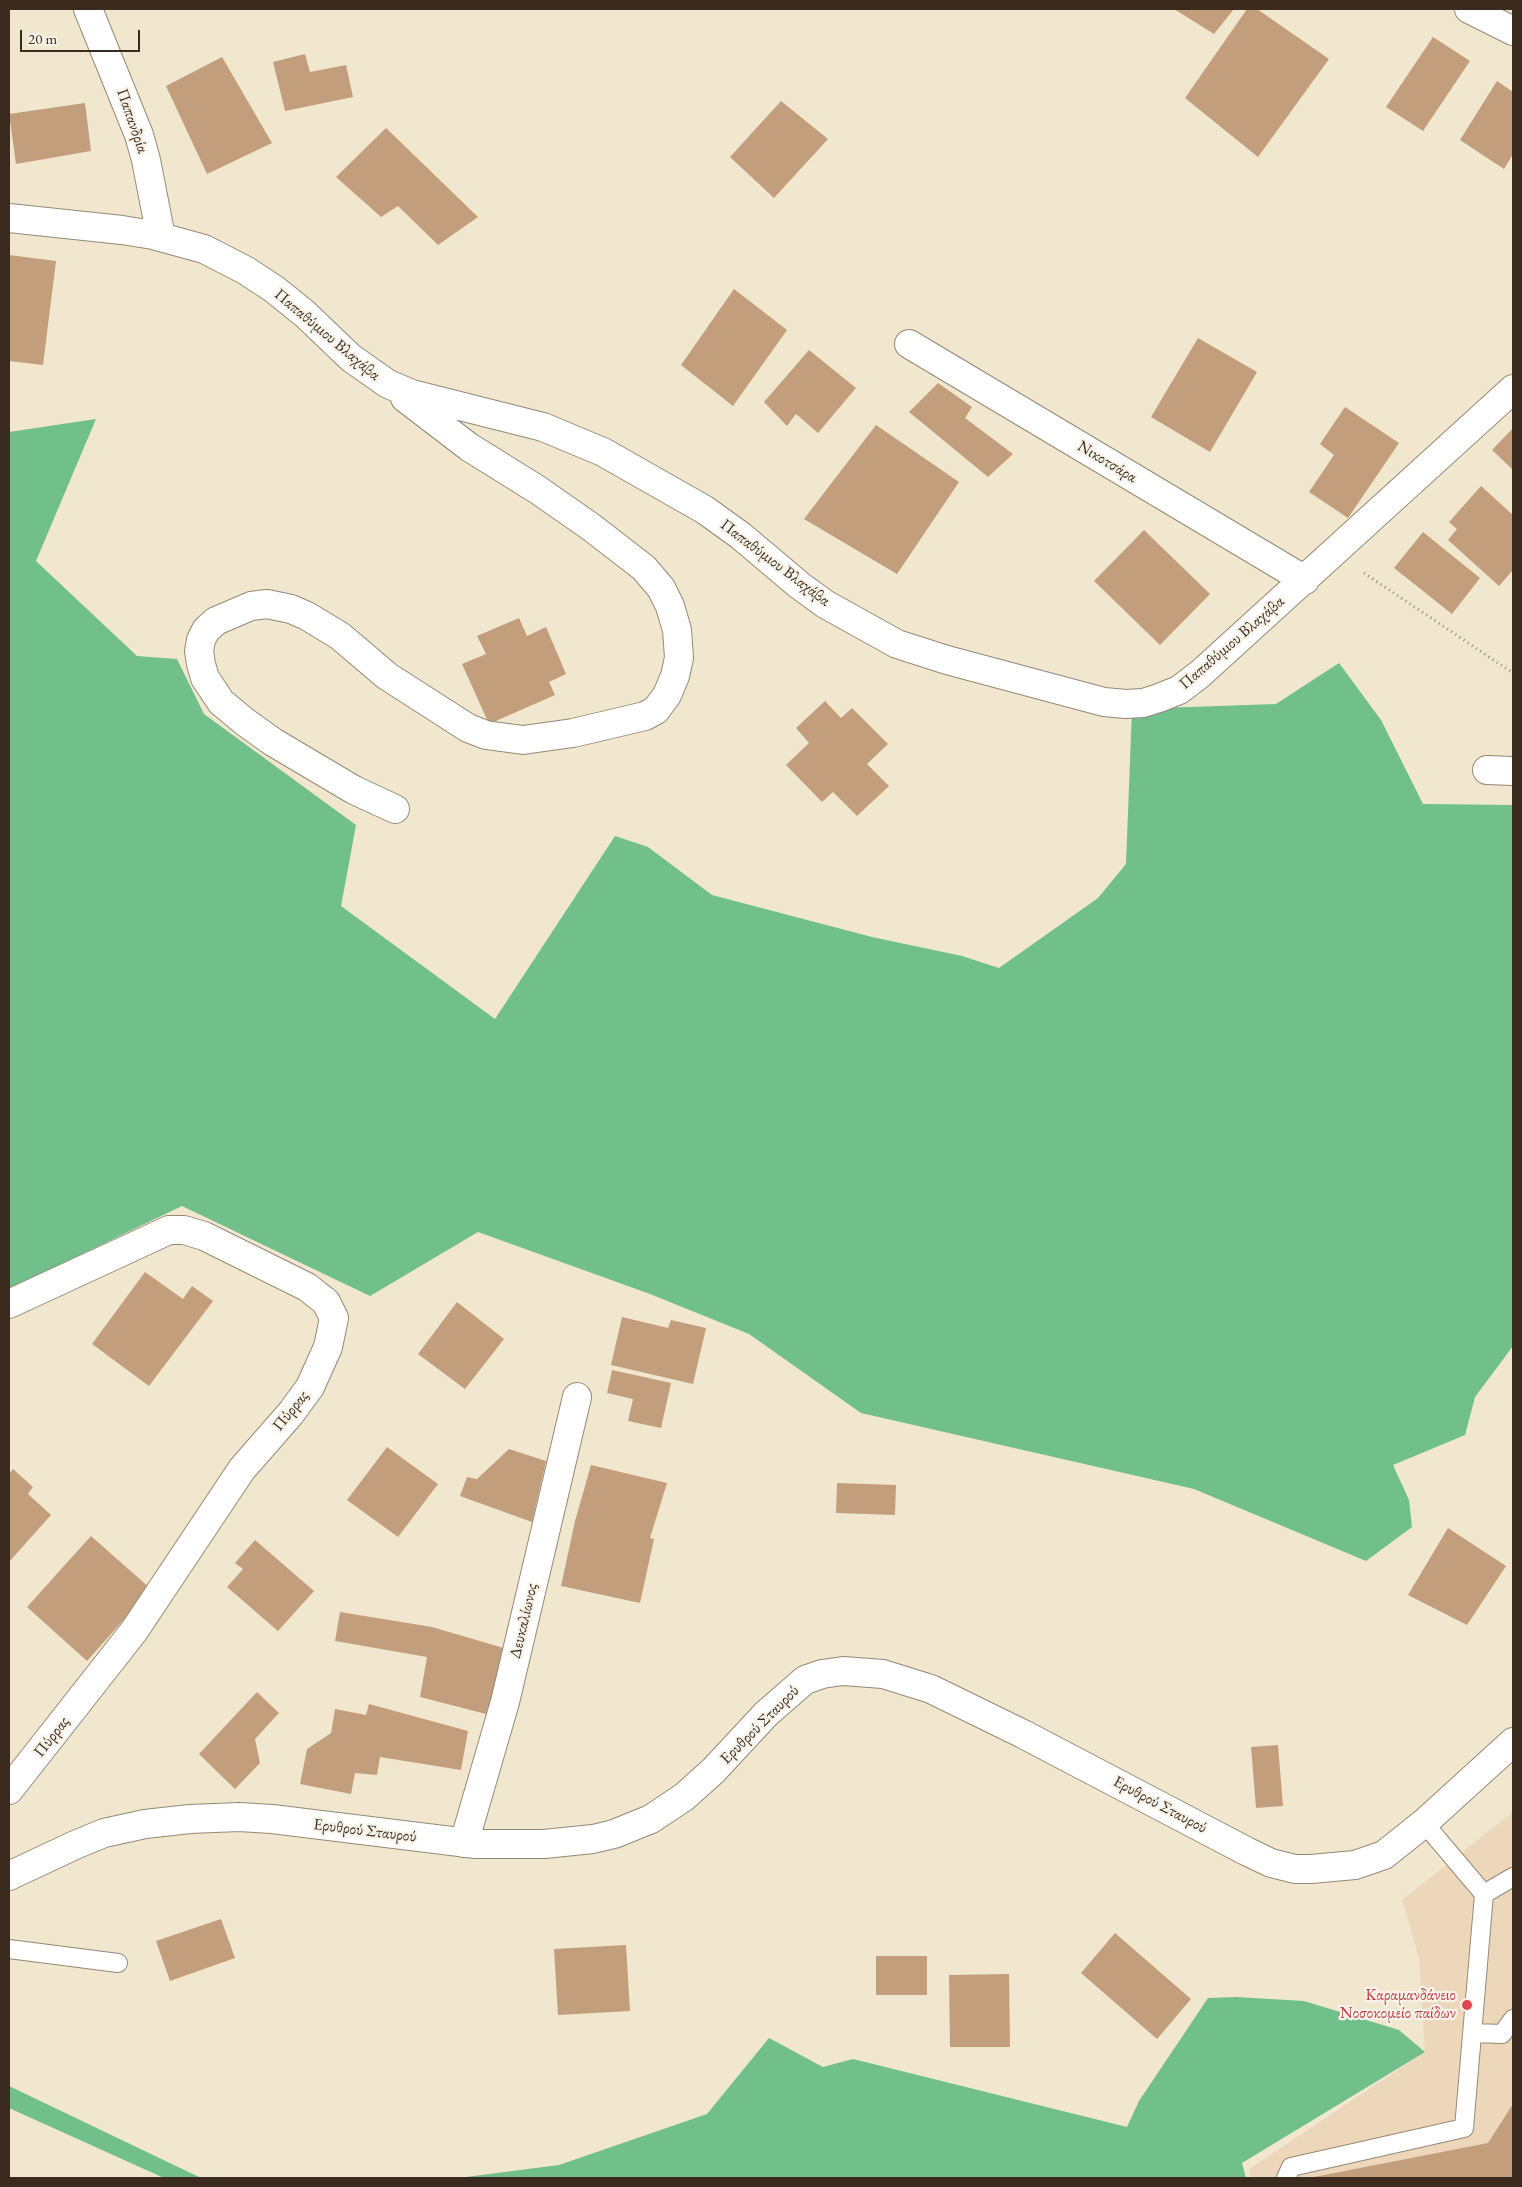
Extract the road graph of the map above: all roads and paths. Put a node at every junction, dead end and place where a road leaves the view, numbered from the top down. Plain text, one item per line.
1 (88, 9) edge
2 (1469, 9) edge
3 (1513, 31) edge
4 (9, 218) edge
5 (161, 237) junction
6 (909, 344) dead end
7 (388, 384) junction
8 (1513, 389) edge
9 (1335, 553) junction
10 (1305, 580) junction
11 (1513, 673) edge
12 (395, 809) dead end
13 (9, 1304) edge
14 (577, 1397) dead end
15 (1513, 1742) edge
16 (9, 1790) edge
17 (1424, 1823) junction
18 (464, 1843) junction
19 (9, 1876) edge
20 (1513, 1877) edge
21 (1484, 1894) junction
22 (9, 1949) edge
23 (118, 1963) dead end
24 (1513, 2019) edge
25 (1473, 2033) junction
26 (1286, 2178) edge

1 - 5 street, Παπανδρία
2 - 3 street
4 - 5 street, Παπαθύμιου Βλαχάβα
5 - 7 street, Παπαθύμιου Βλαχάβα
6 - 10 street, Νικοτσάρα
7 - 10 street, Παπαθύμιου Βλαχάβα
7 - 12 street
8 - 9 street, Παπαθύμιου Βλαχάβα
9 - 10 street, Παπαθύμιου Βλαχάβα
9 - 11 path
13 - 16 street, Πύρρας
14 - 18 street, Δευκαλίωνος
15 - 17 street, Ερυθρού Σταυρού
17 - 18 street, Ερυθρού Σταυρού
17 - 21 lane
18 - 19 street, Ερυθρού Σταυρού
20 - 21 lane
21 - 25 lane
22 - 23 lane
24 - 25 lane
25 - 26 lane

